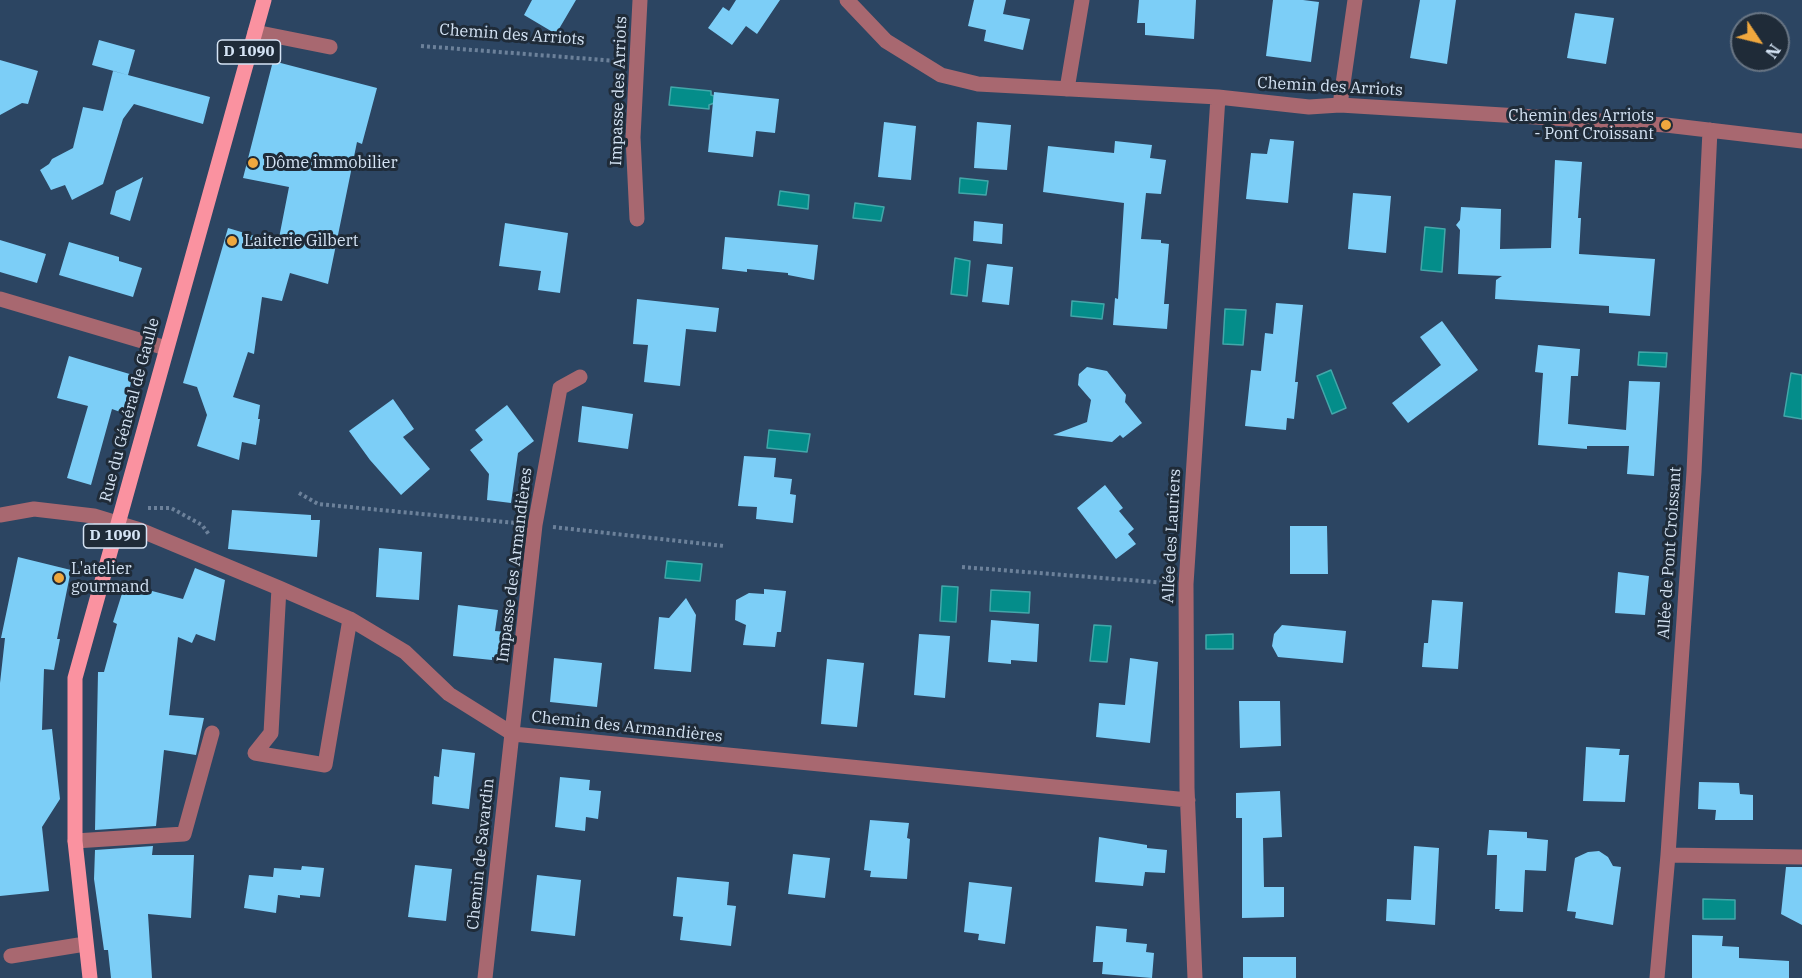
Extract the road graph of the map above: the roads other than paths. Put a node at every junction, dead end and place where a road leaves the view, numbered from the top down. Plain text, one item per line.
1 (264, 0) edge
2 (640, 0) edge
3 (847, 0) edge
4 (1082, 0) edge
5 (1355, 0) edge
6 (255, 32) junction
7 (330, 47) dead end
8 (1066, 89) junction
9 (1218, 97) junction
10 (1340, 105) junction
11 (1710, 130) junction
12 (1802, 141) edge
13 (637, 219) dead end
14 (0, 299) edge
15 (166, 348) junction
16 (580, 377) dead end
17 (0, 515) edge
18 (118, 523) junction
19 (279, 588) junction
20 (350, 619) junction
21 (212, 733) dead end
22 (513, 734) junction
23 (1188, 800) junction
24 (75, 841) junction
25 (1668, 855) junction
26 (1802, 857) edge
27 (85, 944) junction
28 (11, 956) dead end
29 (90, 978) edge
30 (485, 978) edge
31 (1195, 978) edge
32 (1657, 978) edge

1 - 6 main road, Rue du Général de Gaulle / D 1090
2 - 13 street, Impasse des Arriots
3 - 8 street, Chemin des Arriots
4 - 8 street
5 - 10 street
6 - 7 street
6 - 15 main road, Rue du Général de Gaulle / D 1090
8 - 9 street, Chemin des Arriots
9 - 10 street, Chemin des Arriots
9 - 23 street, Allée des Lauriers
10 - 11 street, Chemin des Arriots
11 - 12 street, Chemin des Arriots
11 - 25 street, Allée de Pont Croissant
14 - 15 street
15 - 18 main road, Rue du Général de Gaulle / D 1090
16 - 22 street, Impasse des Armandières
17 - 18 street, Chemin des Armandières
18 - 19 street, Chemin des Armandières
18 - 24 main road, Rue du Général de Gaulle / D 1090
19 - 20 street, Chemin des Armandières
19 - 20 street
20 - 22 street, Chemin des Armandières
21 - 24 street
22 - 23 street, Chemin des Armandières
22 - 30 street, Chemin de Savardin
23 - 31 street, Allée des Lauriers
24 - 27 main road, Rue du Général de Gaulle / D 1090
25 - 26 street
25 - 32 street, Allée de Pont Croissant
27 - 28 street
27 - 29 main road, Rue du Général de Gaulle / D 1090

